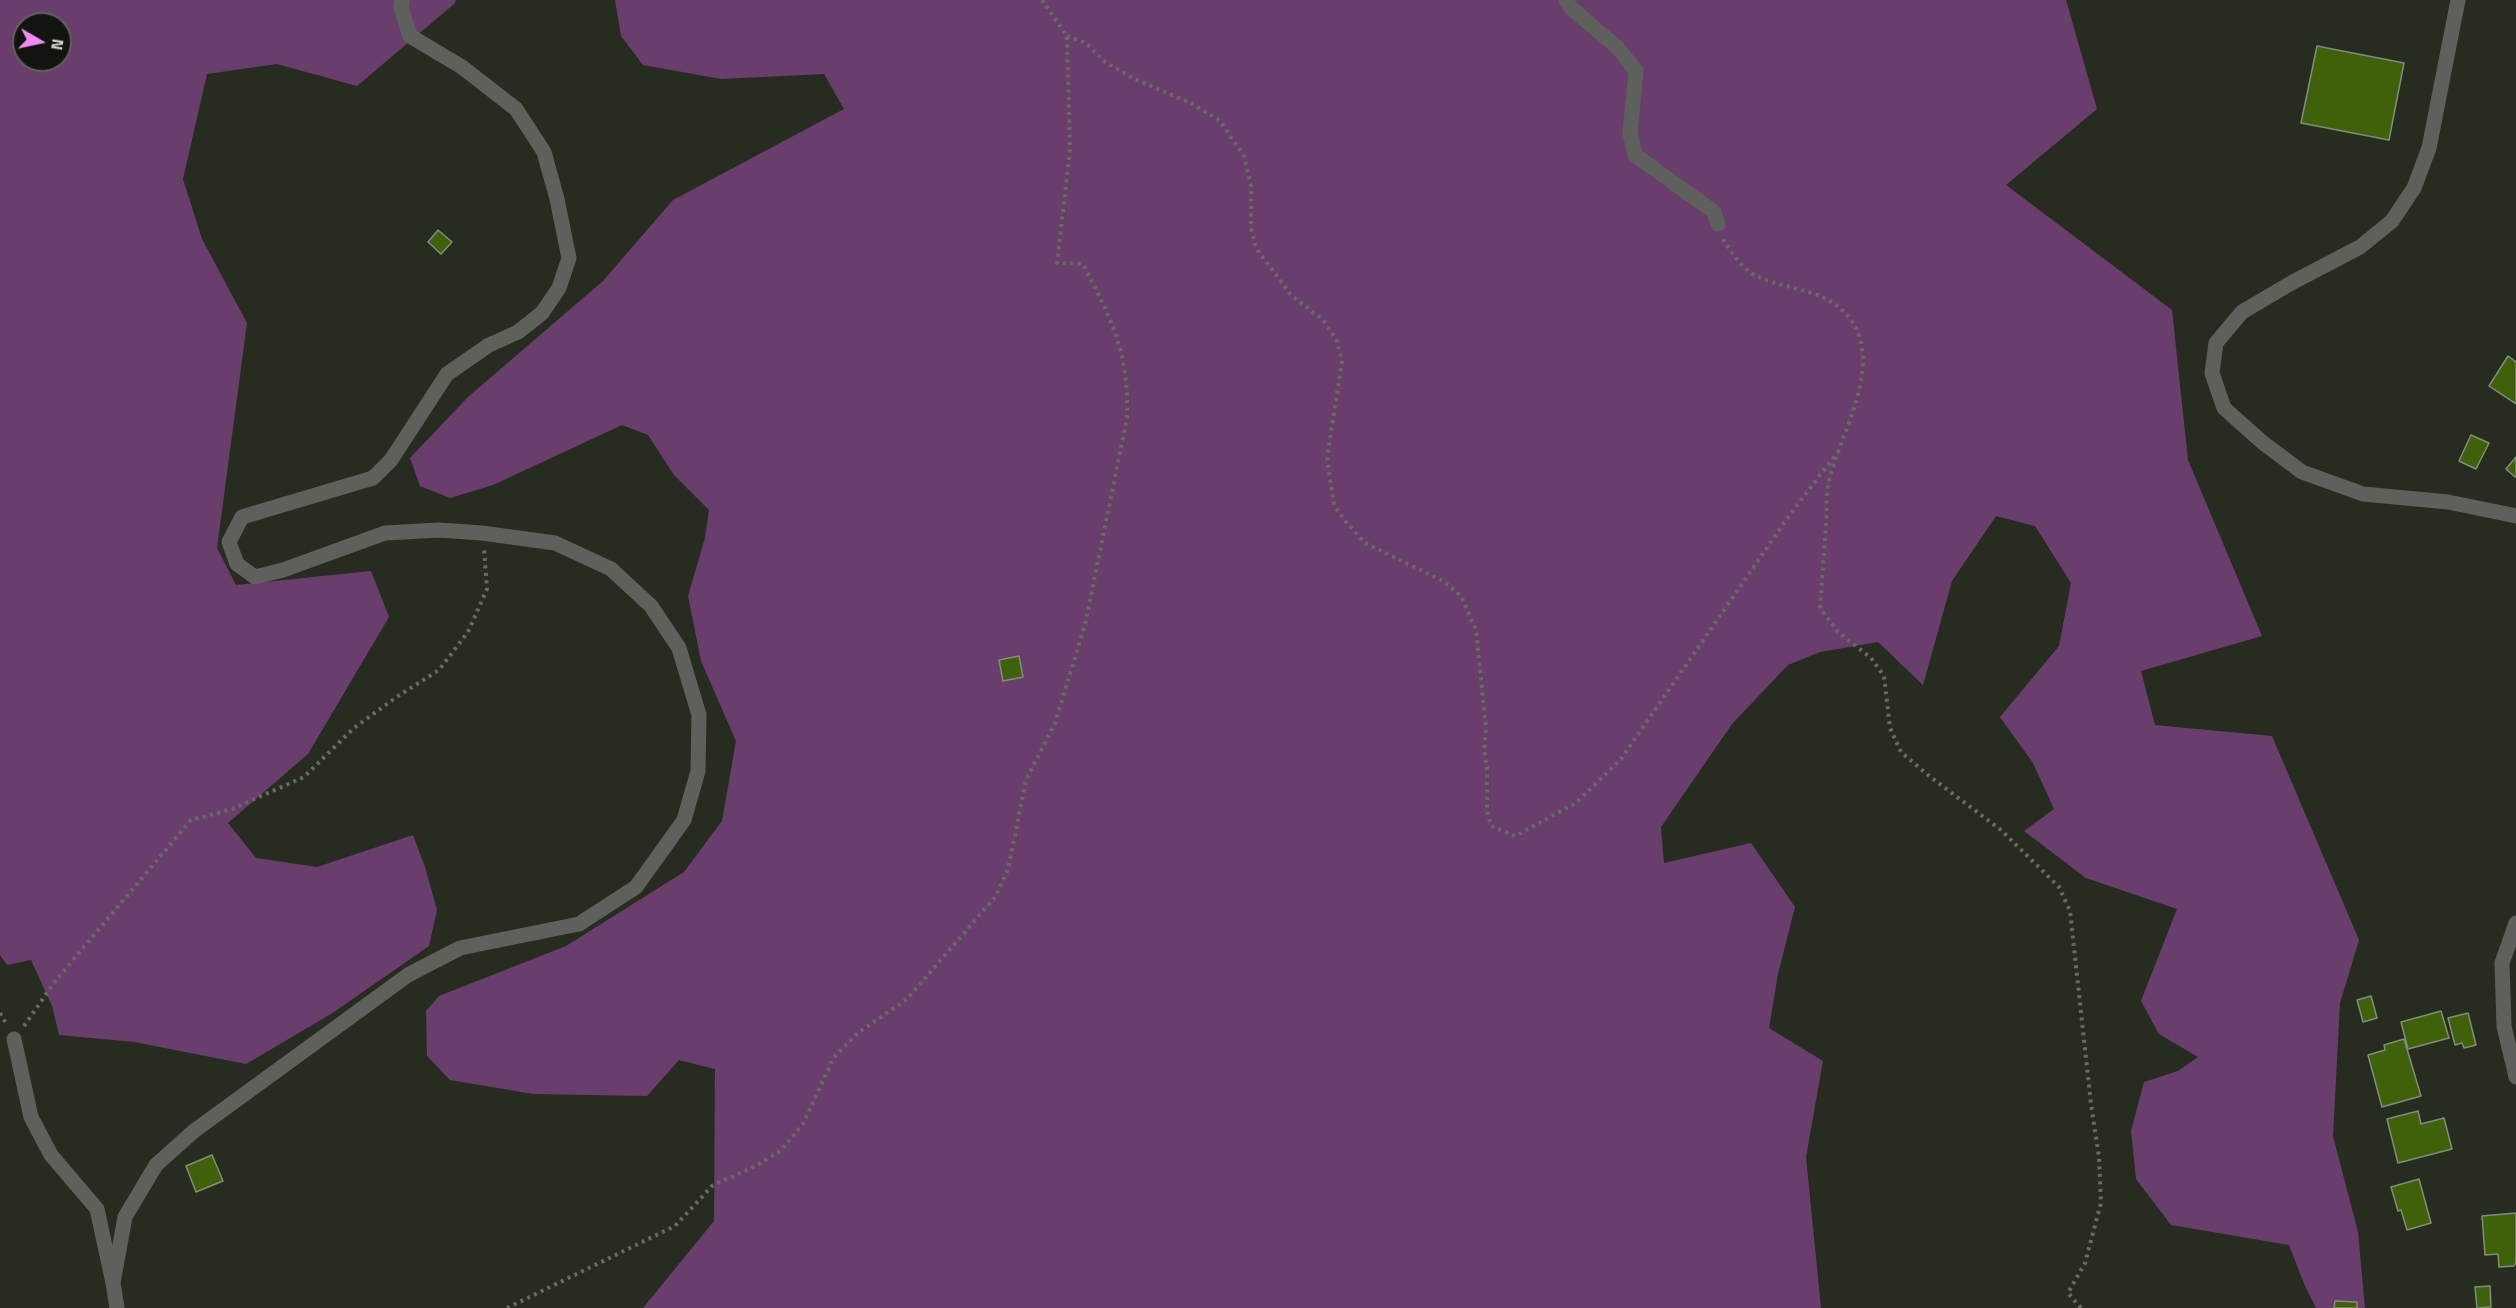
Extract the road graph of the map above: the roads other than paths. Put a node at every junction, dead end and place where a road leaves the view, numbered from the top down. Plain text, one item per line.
1 (402, 0) edge
2 (1566, 0) edge
3 (2458, 0) edge
4 (1718, 224) road end
5 (2516, 516) edge
6 (2516, 924) edge
7 (14, 1039) road end
8 (2516, 1077) edge
9 (113, 1283) junction
10 (117, 1308) edge

1 - 9 street
2 - 4 street
3 - 5 street
6 - 8 street
7 - 9 street
9 - 10 street

